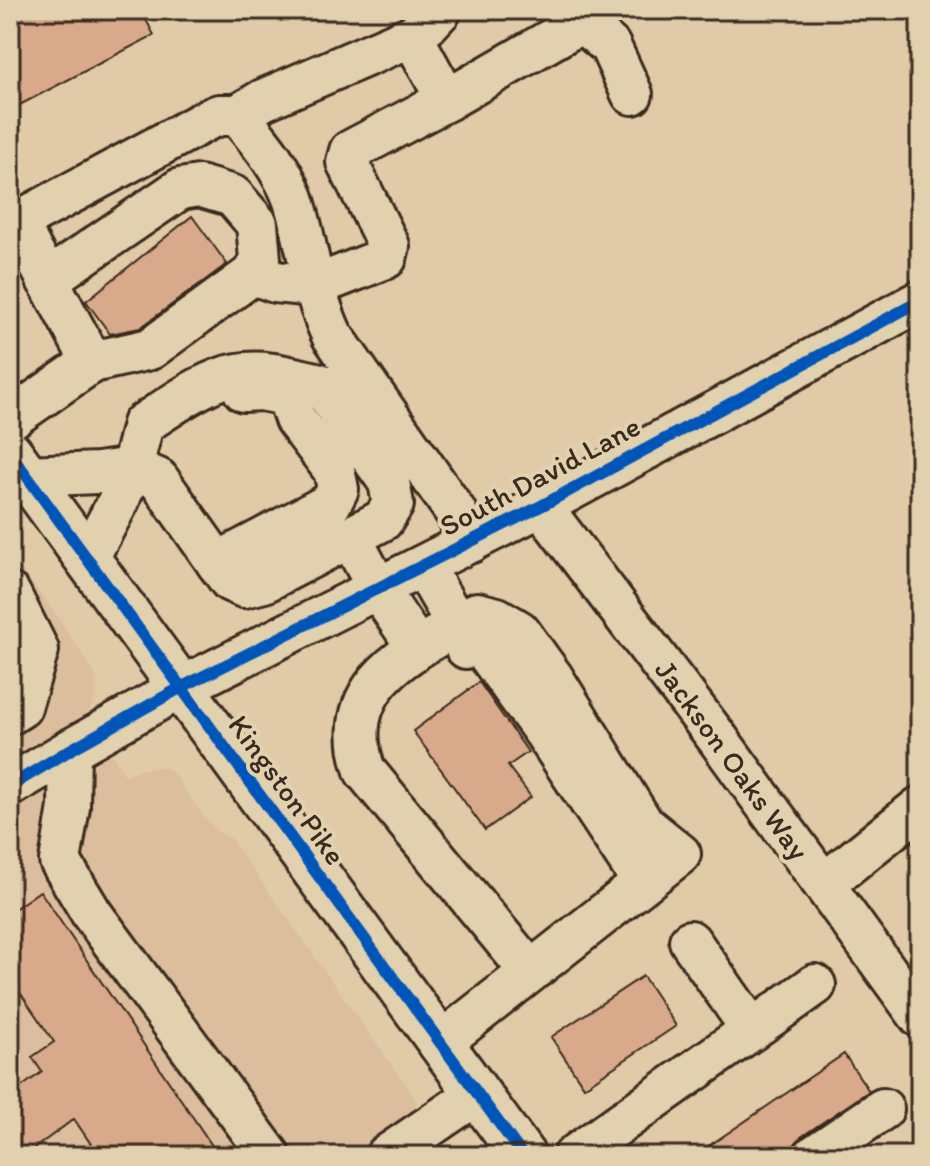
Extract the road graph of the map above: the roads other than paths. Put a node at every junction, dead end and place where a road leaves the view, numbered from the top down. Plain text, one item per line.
1 (426, 23) edge
2 (632, 94) dead end
3 (447, 100) junction
4 (238, 115) junction
5 (13, 225) edge
6 (253, 274) junction
7 (47, 280) junction
8 (315, 286) junction
9 (920, 301) edge
10 (92, 362) junction
11 (10, 419) edge
12 (134, 458) junction
13 (18, 465) edge
14 (541, 506) junction
15 (351, 538) junction
16 (471, 542) junction
17 (87, 560) junction
18 (423, 566) junction
19 (223, 572) junction
20 (378, 589) junction
21 (10, 594) edge
22 (457, 625) junction
23 (417, 647) junction
24 (180, 688) junction
25 (10, 714) edge
26 (70, 750) junction
27 (10, 786) edge
28 (920, 807) edge
29 (643, 882) junction
30 (824, 884) junction
31 (690, 941) dead end
32 (530, 971) junction
33 (815, 985) dead end
34 (920, 1017) edge
35 (752, 1030) junction
36 (440, 1043) junction
37 (477, 1094) junction
38 (883, 1109) dead end
39 (270, 1156) edge
40 (386, 1156) edge
41 (523, 1156) edge
42 (574, 1156) edge
43 (814, 1156) edge

1 - 3 street
1 - 4 street
2 - 3 street
3 - 8 street
4 - 5 street
4 - 8 street
5 - 7 street
6 - 7 street
6 - 8 street
6 - 10 street
7 - 10 street
8 - 16 street
9 - 14 street, South David Lane
10 - 11 street
12 - 13 street
12 - 15 street
12 - 17 street
12 - 19 street
12 - 19 street
13 - 17 main road, Kingston Pike
14 - 16 street, South David Lane
14 - 30 street, Jackson Oaks Way
15 - 19 street
15 - 20 street
16 - 18 street, South David Lane
17 - 24 main road, Kingston Pike
18 - 20 street, South David Lane
18 - 22 street
20 - 23 street
20 - 24 street, South David Lane
21 - 25 street
22 - 23 street
22 - 29 street
22 - 29 street
23 - 32 street
24 - 26 street, South David Lane
24 - 36 main road, Kingston Pike
26 - 27 street, South David Lane
26 - 39 street
28 - 30 street
29 - 32 street
30 - 34 street, Jackson Oaks Way
31 - 35 street
32 - 36 street
33 - 35 street
35 - 42 street
36 - 37 main road, Kingston Pike
37 - 40 street
37 - 41 main road, Kingston Pike
38 - 43 street

